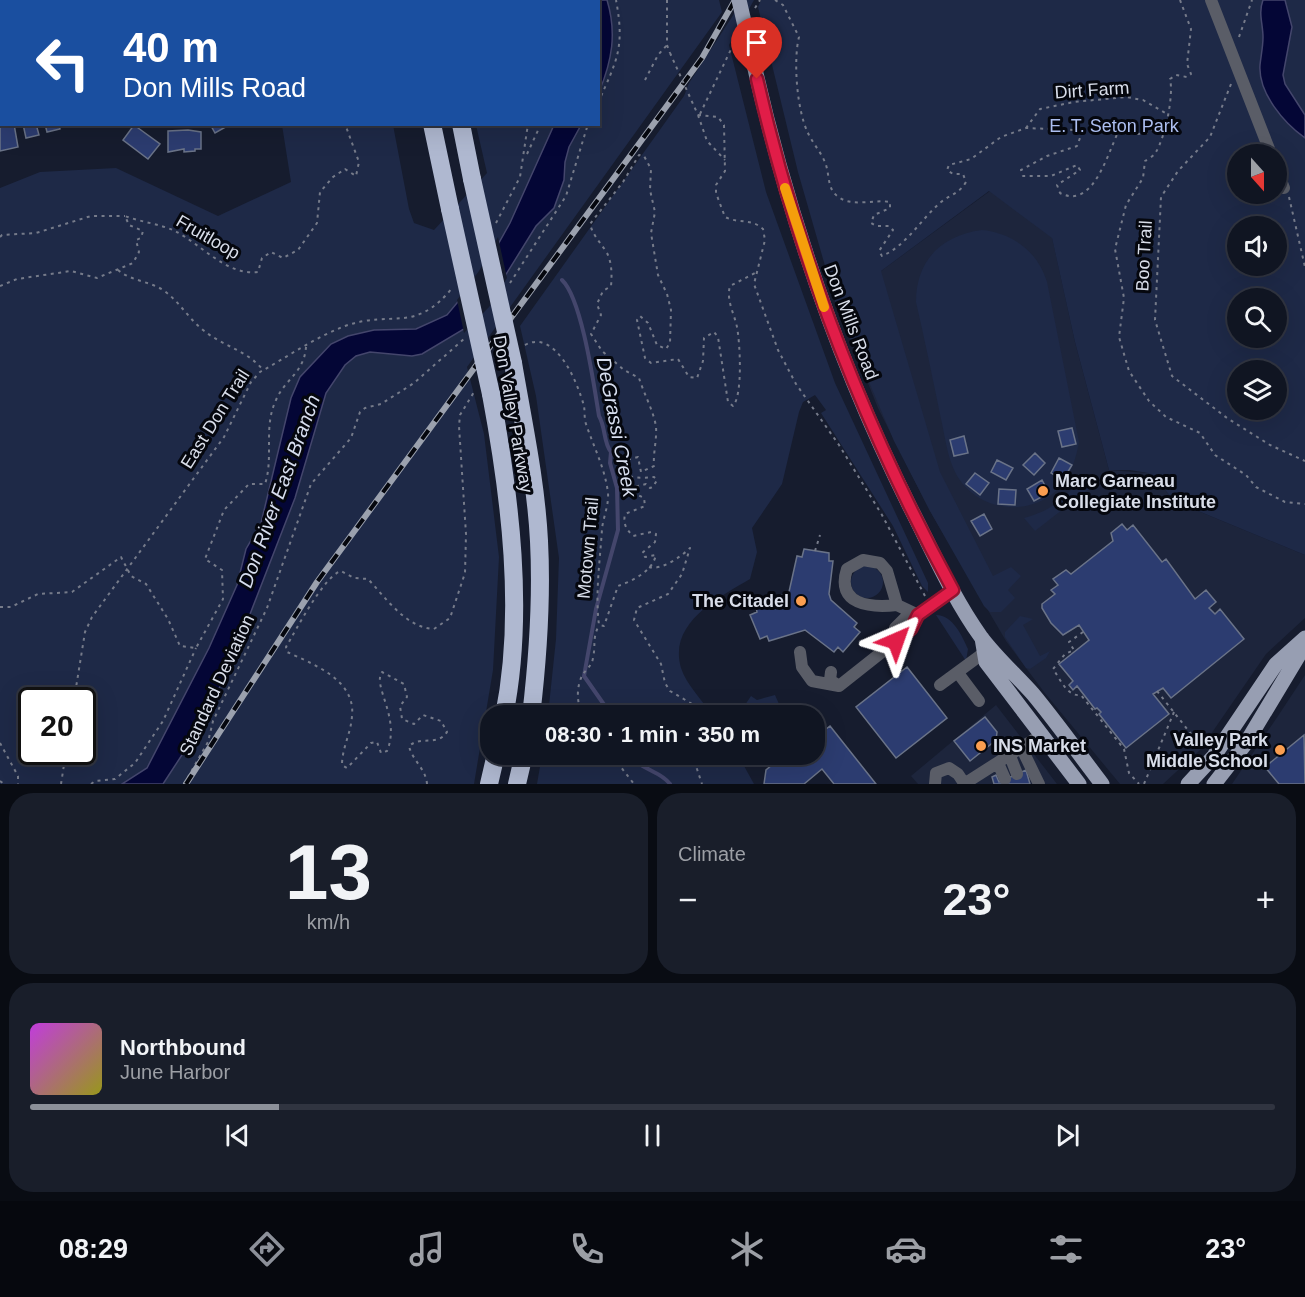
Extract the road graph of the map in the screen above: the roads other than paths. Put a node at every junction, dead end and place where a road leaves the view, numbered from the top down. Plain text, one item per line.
1 (739, 0) edge
2 (1211, 0) edge
3 (432, 126) edge
4 (461, 126) edge
5 (1267, 144) edge
6 (953, 590) junction
7 (897, 605) junction
8 (918, 615) junction
9 (895, 628) dead end
10 (1305, 638) edge
11 (983, 645) junction
12 (1305, 645) edge
13 (800, 652) dead end
14 (831, 672) dead end
15 (958, 673) junction
16 (940, 685) dead end
17 (839, 686) junction
18 (979, 701) dead end
19 (505, 705) edge
20 (532, 705) edge
21 (1041, 735) junction
22 (1022, 749) junction
23 (1010, 756) junction
24 (998, 763) junction
25 (493, 765) edge
26 (522, 765) edge
27 (984, 771) junction
28 (489, 784) edge
29 (518, 784) edge
30 (935, 784) edge
31 (964, 784) edge
32 (990, 784) edge
33 (1039, 784) edge
34 (1079, 784) edge
35 (1102, 784) edge
36 (1188, 784) edge
37 (1214, 784) edge

1 - 6 main road, Don Mills Road, bridge
2 - 5 lane
3 - 19 highway, Don Valley Parkway, bridge
4 - 20 highway, Don Valley Parkway, bridge
6 - 8 lane
6 - 11 main road, Don Mills Road
7 - 7 lane
7 - 8 lane
8 - 9 lane
8 - 17 lane
10 - 36 main road
11 - 15 lane
11 - 21 main road, Don Mills Road
11 - 35 main road, Don Mills Road
12 - 37 main road
13 - 17 lane
14 - 17 lane
15 - 16 lane
15 - 18 lane
21 - 22 lane
21 - 34 main road, Don Mills Road
22 - 23 lane
22 - 33 lane
23 - 24 lane
23 - 24 lane
24 - 27 lane
25 - 28 highway
26 - 29 highway
27 - 31 lane
27 - 32 lane
30 - 31 lane

